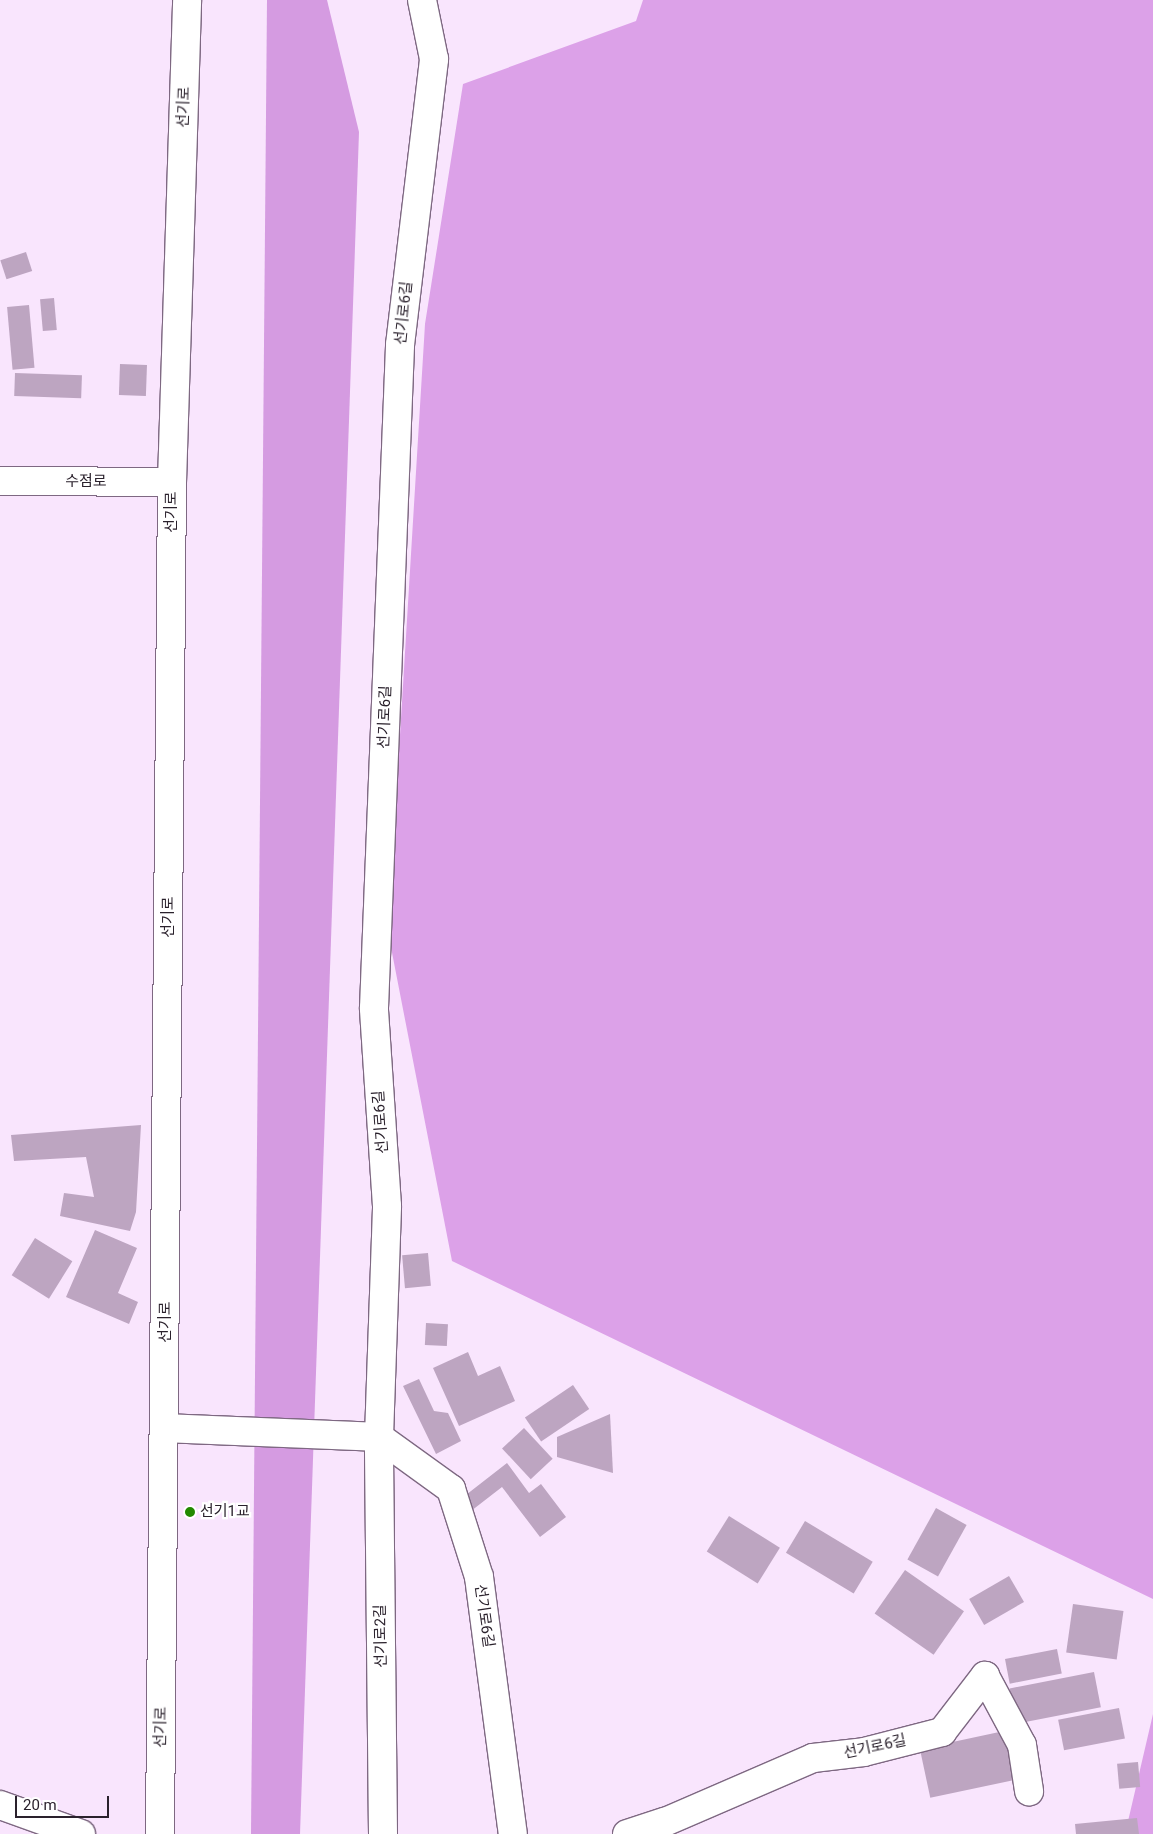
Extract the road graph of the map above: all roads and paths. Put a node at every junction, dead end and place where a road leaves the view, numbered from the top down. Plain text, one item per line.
1 (187, 0) edge
2 (422, 0) edge
3 (0, 481) edge
4 (172, 482) junction
5 (165, 1428) junction
6 (379, 1437) junction
7 (1029, 1791) dead end
8 (0, 1806) edge
9 (81, 1834) edge
10 (160, 1834) edge
11 (383, 1834) edge
12 (513, 1834) edge
13 (627, 1834) edge

1 - 4 street, 선기로
2 - 6 street, 선기로6길
3 - 4 street, 수점로
4 - 5 street, 선기로
5 - 6 street
5 - 10 street, 선기로
6 - 11 street, 선기로2길
6 - 12 street, 선기로6길
7 - 13 street, 선기로6길
8 - 9 street

